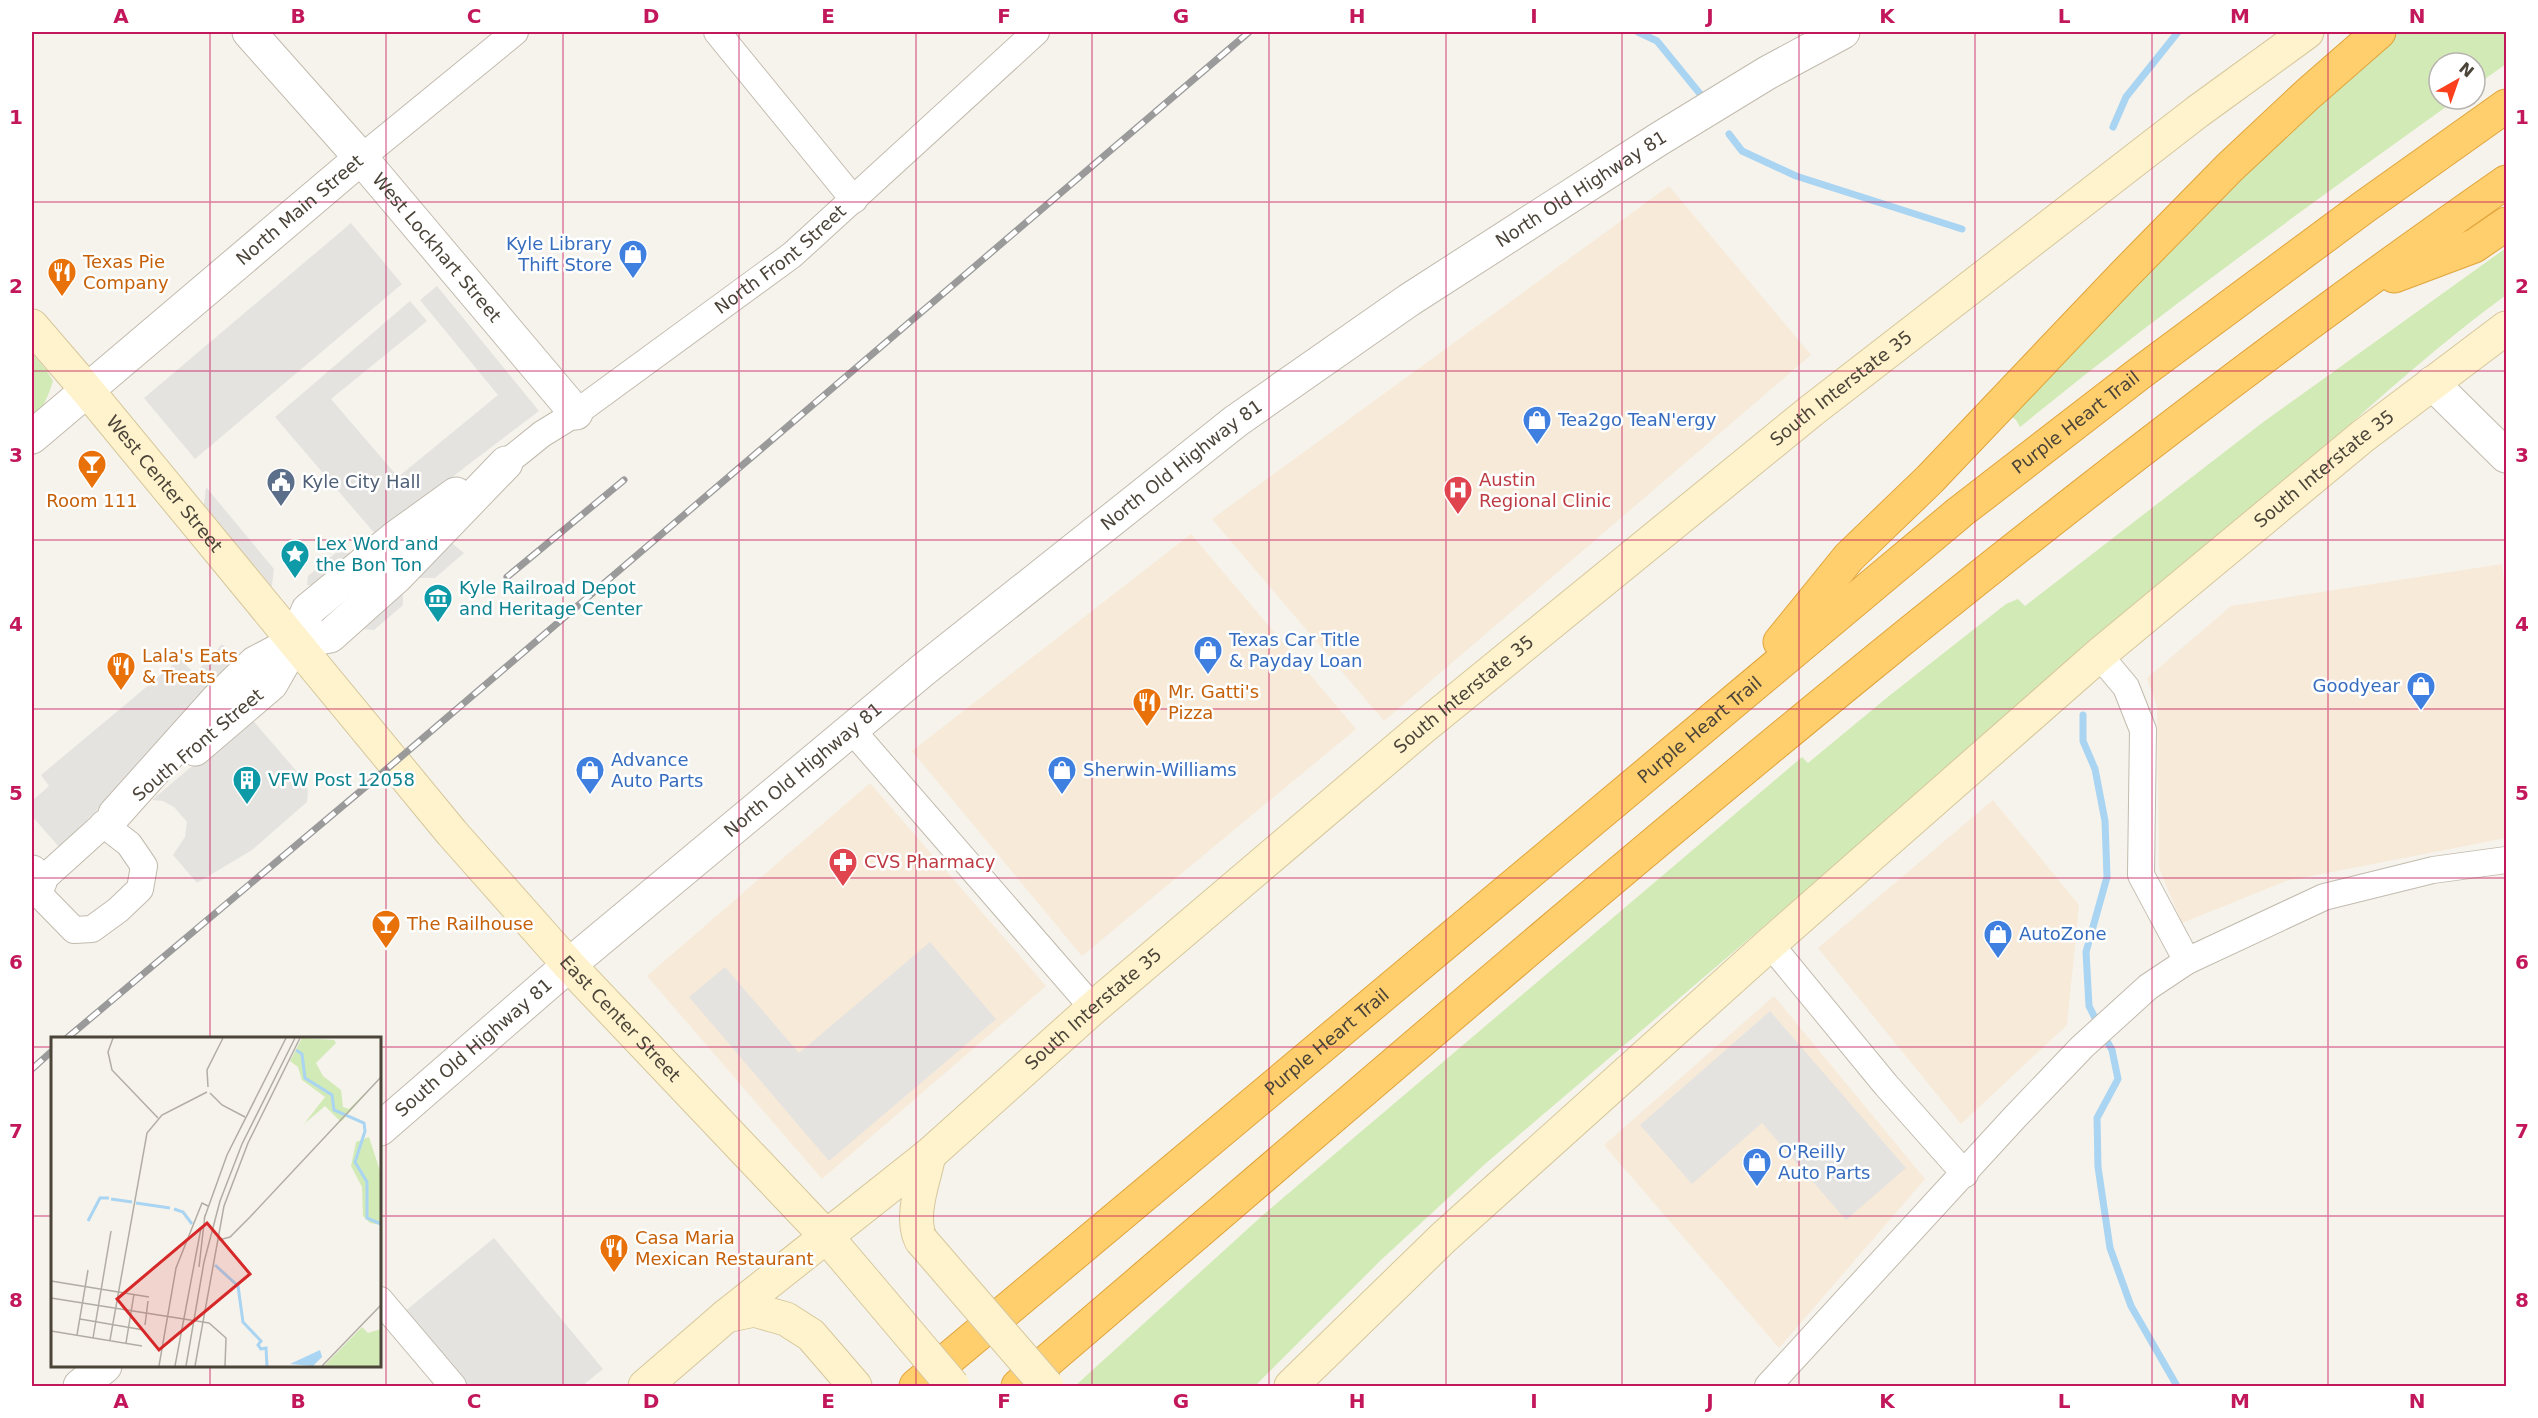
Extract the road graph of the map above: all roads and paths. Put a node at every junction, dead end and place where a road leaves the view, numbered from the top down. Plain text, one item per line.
1 (249, 32) edge
2 (515, 32) edge
3 (717, 32) edge
4 (1036, 32) edge
5 (1843, 32) edge
6 (2307, 32) edge
7 (2379, 32) edge
8 (2506, 106) edge
9 (361, 158) junction
10 (2506, 182) edge
11 (854, 200) junction
12 (2506, 224) edge
13 (2353, 291) junction
14 (32, 326) edge
15 (2506, 328) edge
16 (2432, 383) junction
17 (87, 390) junction
18 (576, 413) junction
19 (32, 437) edge
20 (2506, 456) edge
21 (506, 463) joint
22 (295, 642) junction
23 (2099, 655) junction
24 (1733, 700) junction
25 (851, 729) junction
26 (109, 819) junction
27 (2506, 860) edge
28 (34, 883) edge
29 (1770, 944) junction
30 (2187, 961) junction
31 (569, 965) junction
32 (1093, 1008) junction
33 (381, 1128) edge
34 (929, 1155) junction
35 (1965, 1174) junction
36 (826, 1236) junction
37 (381, 1301) edge
38 (726, 1316) junction
39 (103, 1367) edge
40 (80, 1386) edge
41 (453, 1386) edge
42 (645, 1386) edge
43 (855, 1386) edge
44 (916, 1386) edge
45 (953, 1386) edge
46 (1018, 1386) edge
47 (1047, 1386) edge
48 (1291, 1386) edge
49 (1768, 1386) edge

1 - 9 street, West Lockhart Street
2 - 9 street, North Main Street
3 - 11 street
4 - 11 street, North Front Street
5 - 25 street, North Old Highway 81
6 - 32 main road, South Interstate 35
7 - 24 highway
8 - 24 highway, Purple Heart Trail
9 - 17 street, North Main Street
9 - 18 street, West Lockhart Street
10 - 13 highway
11 - 18 street, North Front Street
12 - 13 highway
13 - 46 highway
14 - 17 main road, West Center Street
15 - 16 main road, South Interstate 35
16 - 20 street
16 - 23 main road, South Interstate 35
17 - 19 street, North Main Street
17 - 22 main road, West Center Street
18 - 21 street, North Front Street
21 - 22 street, North Front Street
22 - 26 street, South Front Street
22 - 31 main road, East Center Street
23 - 29 main road, South Interstate 35
23 - 30 street
24 - 44 highway, Purple Heart Trail
25 - 31 street, North Old Highway 81
25 - 32 street
26 - 28 street, South Front Street
26 - 28 street
27 - 30 street
29 - 35 street
29 - 48 main road, South Interstate 35
30 - 35 street
31 - 33 street, South Old Highway 81
31 - 36 main road, East Center Street
32 - 34 main road, South Interstate 35
34 - 36 main road, South Interstate 35
34 - 47 main road, bridge
35 - 49 street
36 - 38 main road, South Interstate 35
36 - 45 main road, East Center Street, bridge
37 - 41 street
38 - 42 main road, South Interstate 35
38 - 43 main road
39 - 40 street

